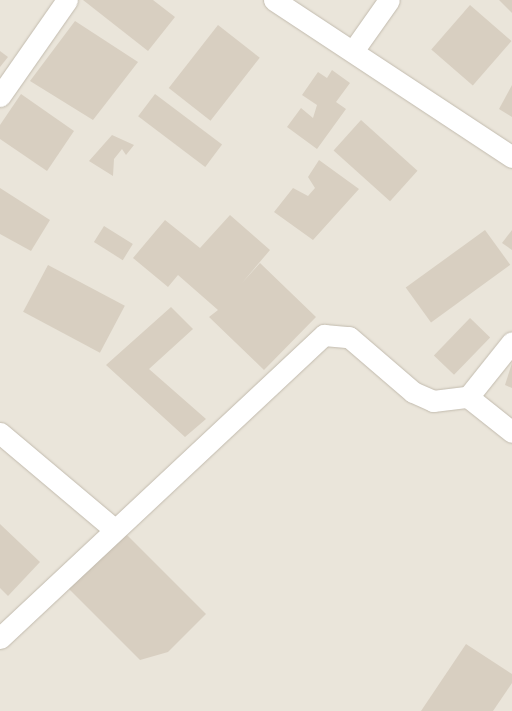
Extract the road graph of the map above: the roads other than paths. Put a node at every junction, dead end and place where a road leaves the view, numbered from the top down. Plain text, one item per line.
1 (67, 0) edge
2 (274, 0) edge
3 (389, 0) edge
4 (354, 51) junction
5 (0, 96) edge
6 (512, 157) edge
7 (512, 342) edge
8 (468, 397) junction
9 (512, 432) edge
10 (0, 433) edge
11 (115, 530) junction
12 (0, 638) edge

1 - 5 street
2 - 4 street
3 - 4 street
4 - 6 street
7 - 8 street
8 - 9 street
8 - 11 street
10 - 11 street
11 - 12 street

